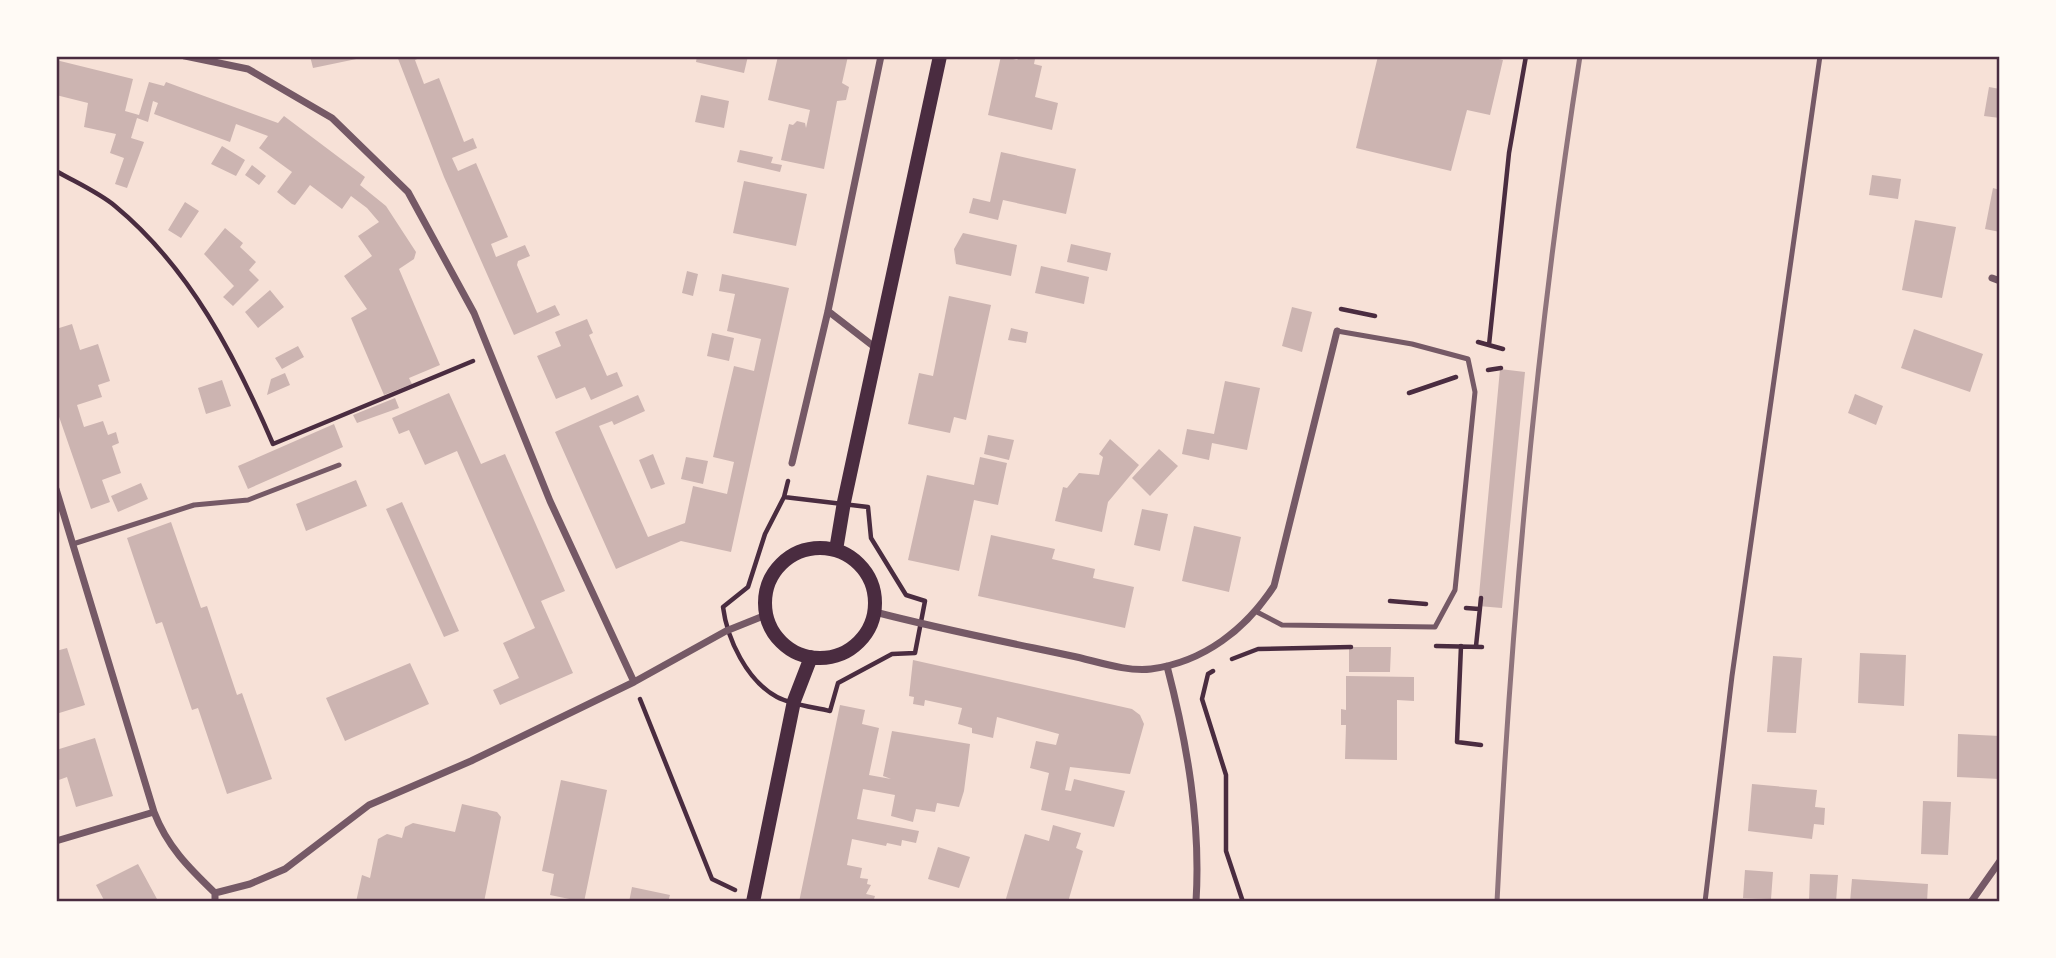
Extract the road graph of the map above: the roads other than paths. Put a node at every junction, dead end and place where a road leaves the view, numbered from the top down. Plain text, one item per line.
1 (185, 56) edge
2 (881, 56) edge
3 (940, 56) edge
4 (1820, 56) edge
5 (828, 311) junction
6 (1337, 331) joint
7 (877, 349) junction
8 (792, 463) dead end
9 (339, 465) dead end
10 (56, 489) edge
11 (72, 544) junction
12 (836, 550) junction
13 (875, 612) junction
14 (1257, 612) junction
15 (766, 615) junction
16 (811, 657) junction
17 (1167, 666) junction
18 (634, 682) junction
19 (154, 812) junction
20 (56, 841) edge
21 (2000, 861) edge
22 (215, 893) junction
23 (754, 901) edge
24 (215, 902) edge
25 (1196, 902) edge
26 (1705, 902) edge
27 (1971, 902) edge

1 - 18 street
2 - 5 street
3 - 7 main road
4 - 26 lane
5 - 7 street
5 - 8 street
6 - 14 street
6 - 14 lane
7 - 12 main road
9 - 11 lane
10 - 11 street
11 - 19 street
12 - 13 main road
12 - 15 main road
13 - 16 main road
13 - 17 street
14 - 17 street
15 - 16 main road
15 - 18 street
16 - 23 main road
17 - 25 street
18 - 22 street
19 - 20 street
19 - 22 street
21 - 27 street
22 - 24 street

